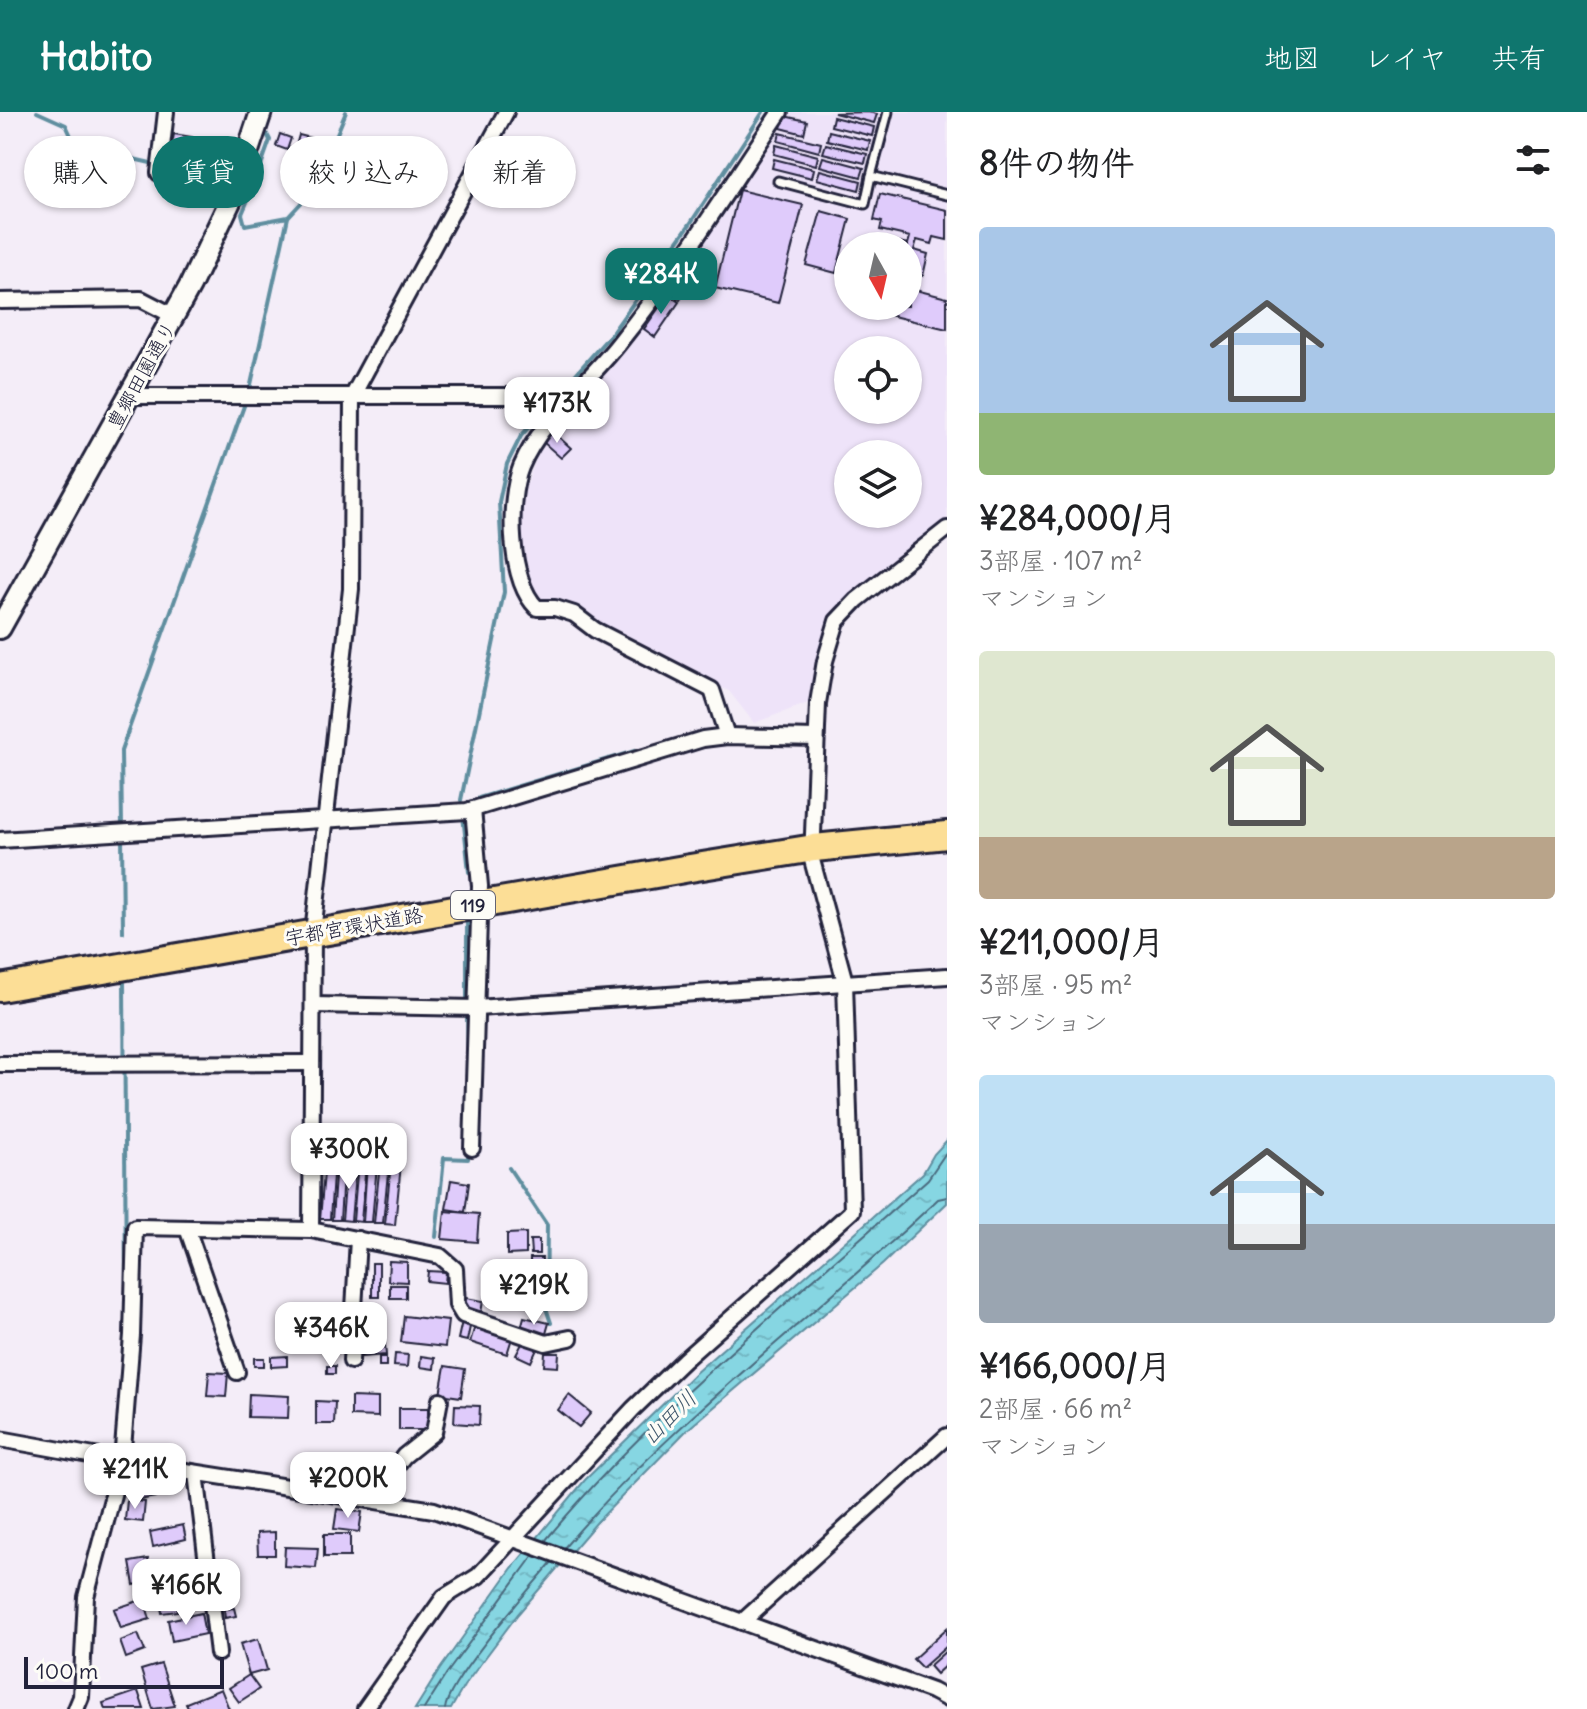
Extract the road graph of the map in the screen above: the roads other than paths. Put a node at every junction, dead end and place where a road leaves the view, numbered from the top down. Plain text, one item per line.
1 (166, 112) edge
2 (261, 112) edge
3 (506, 112) edge
4 (780, 112) edge
5 (888, 112) edge
6 (163, 136) edge
7 (253, 136) edge
8 (871, 176) junction
9 (778, 181) dead end
10 (947, 195) edge
11 (227, 208) edge
12 (0, 301) edge
13 (174, 316) junction
14 (129, 396) junction
15 (545, 396) dead end
16 (352, 397) junction
17 (947, 529) edge
18 (0, 628) edge
19 (727, 736) junction
20 (816, 738) junction
21 (473, 809) junction
22 (947, 817) edge
23 (324, 820) junction
24 (947, 837) edge
25 (814, 839) junction
26 (0, 840) edge
27 (480, 895) junction
28 (314, 924) junction
29 (0, 969) edge
30 (947, 976) edge
31 (845, 982) junction
32 (0, 988) edge
33 (313, 1005) junction
34 (477, 1008) junction
35 (312, 1063) junction
36 (0, 1064) edge
37 (472, 1148) dead end
38 (187, 1228) junction
39 (311, 1230) junction
40 (358, 1239) junction
41 (570, 1338) dead end
42 (351, 1361) dead end
43 (237, 1372) dead end
44 (440, 1400) dead end
45 (947, 1436) edge
46 (0, 1439) edge
47 (122, 1461) junction
48 (196, 1473) junction
49 (370, 1500) junction
50 (513, 1537) junction
51 (742, 1622) junction
52 (218, 1653) dead end
53 (947, 1699) edge
54 (76, 1709) edge
55 (365, 1709) edge

1 - 6 street
2 - 7 street, 豊郷田園通り
3 - 16 street
4 - 19 street
5 - 8 lane
8 - 9 lane
8 - 10 lane
11 - 13 street, 豊郷田園通り
12 - 13 street
13 - 14 street, 豊郷田園通り
14 - 16 street
14 - 18 street, 豊郷田園通り
15 - 16 street
16 - 23 street
17 - 20 street
19 - 20 street
19 - 21 street
20 - 25 street
21 - 23 street
21 - 27 street
22 - 25 highway, 宇都宮環状道路 / 119
23 - 26 street
23 - 28 street
24 - 25 highway, 宇都宮環状道路 / 119
25 - 27 highway, 宇都宮環状道路 / 119
25 - 31 street
27 - 28 highway, 宇都宮環状道路 / 119
27 - 34 street
28 - 29 highway, 宇都宮環状道路 / 119
28 - 32 highway, 宇都宮環状道路 / 119
28 - 33 street
30 - 31 street
31 - 34 street
31 - 50 street
33 - 34 street
33 - 35 street
34 - 37 street
35 - 36 street
35 - 39 street
38 - 39 street
38 - 43 street
38 - 47 street
39 - 40 street
40 - 41 street
40 - 42 street
44 - 49 street
45 - 51 street
46 - 47 street
47 - 48 street
47 - 54 street
48 - 49 street
48 - 52 street
49 - 50 street
50 - 51 street
50 - 55 street
51 - 53 street

